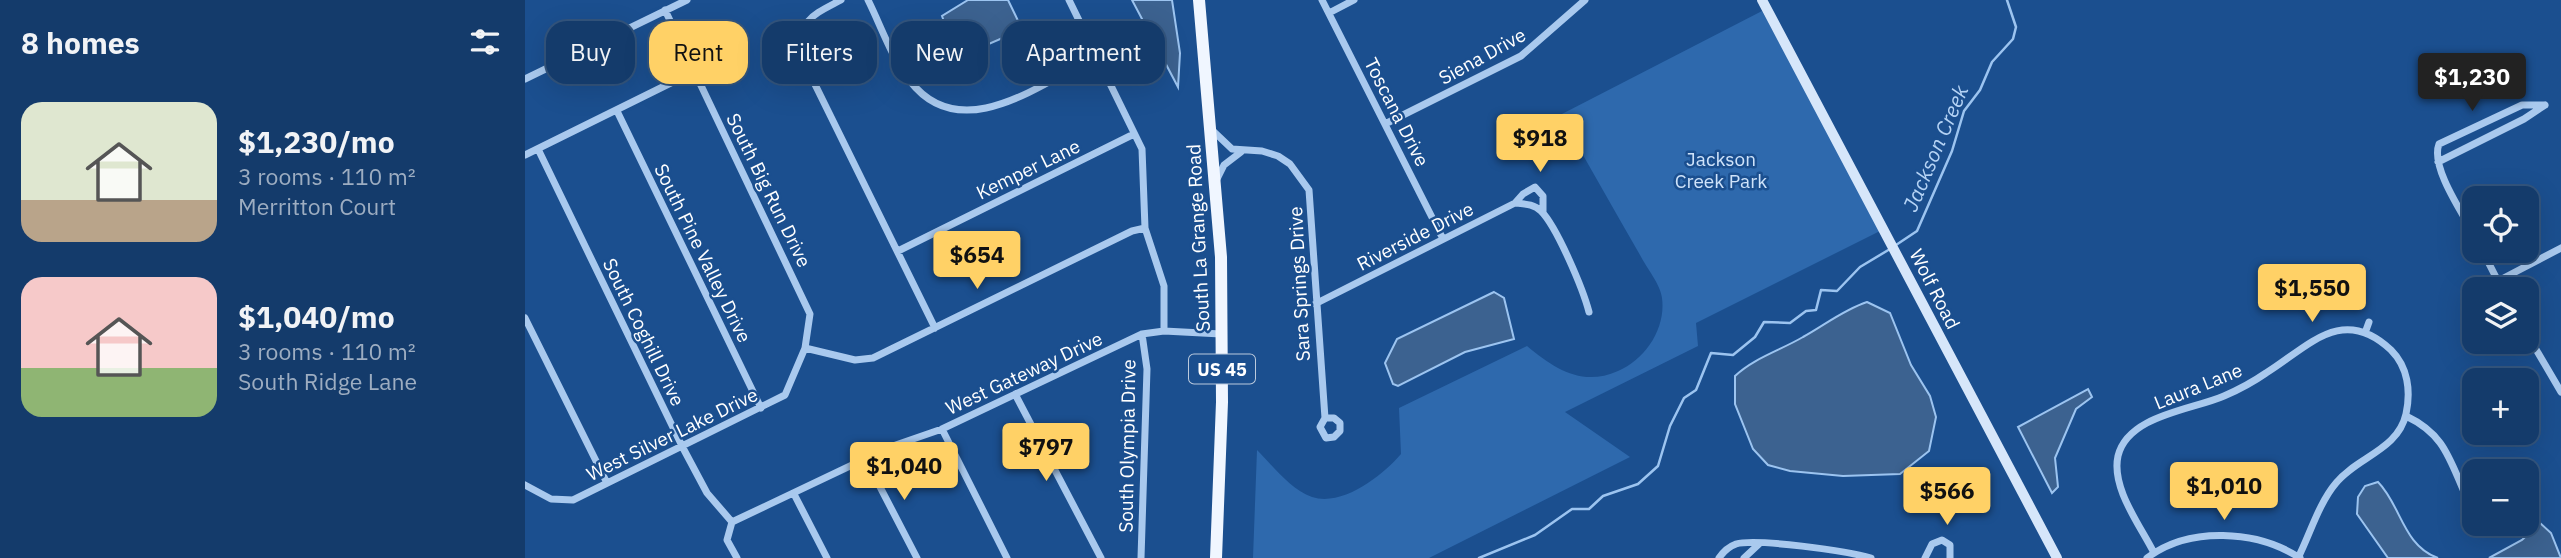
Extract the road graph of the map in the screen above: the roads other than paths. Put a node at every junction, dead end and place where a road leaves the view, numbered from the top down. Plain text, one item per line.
1 (687, 0) edge
2 (841, 0) edge
3 (868, 0) edge
4 (1069, 0) edge
5 (1199, 0) edge
6 (1322, 0) edge
7 (1354, 0) edge
8 (1585, 0) edge
9 (1762, 0) edge
10 (665, 10) junction
11 (1329, 13) junction
12 (670, 21) edge
13 (1079, 21) edge
14 (525, 79) edge
15 (670, 84) edge
16 (701, 84) edge
17 (1040, 84) edge
18 (1110, 84) edge
19 (617, 111) junction
20 (1385, 124) junction
21 (1212, 130) junction
22 (1134, 134) junction
23 (538, 149) junction
24 (1241, 152) junction
25 (525, 155) edge
26 (2438, 162) junction
27 (1216, 181) junction
28 (1515, 204) junction
29 (2462, 210) edge
30 (1543, 213) junction
31 (1145, 228) junction
32 (1443, 239) junction
33 (2561, 247) edge
34 (898, 251) junction
35 (2505, 277) edge
36 (1315, 304) junction
37 (1589, 312) dead end
38 (525, 318) edge
39 (2369, 323) dead end
40 (935, 328) junction
41 (1164, 331) junction
42 (2365, 333) junction
43 (1142, 334) junction
44 (1221, 334) junction
45 (805, 348) junction
46 (2539, 354) edge
47 (2561, 392) edge
48 (1015, 394) junction
49 (761, 408) junction
50 (2406, 416) junction
51 (1325, 418) dead end
52 (942, 429) junction
53 (683, 448) junction
54 (866, 460) junction
55 (607, 483) junction
56 (525, 485) edge
57 (2462, 487) edge
58 (794, 494) junction
59 (732, 522) junction
60 (1759, 544) junction
61 (2150, 556) edge
62 (737, 558) edge
63 (827, 558) edge
64 (917, 558) edge
65 (1007, 558) edge
66 (1101, 558) edge
67 (1141, 558) edge
68 (1216, 558) edge
69 (1719, 558) edge
70 (1744, 558) edge
71 (1871, 558) edge
72 (1925, 558) edge
73 (1950, 558) edge
74 (2057, 558) edge
75 (2299, 558) edge

1 - 10 street
2 - 34 street
3 - 17 street
4 - 13 street
5 - 21 main road, South La Grange Road / US 45
6 - 11 street, Toscana Drive
7 - 11 street
8 - 20 street, Siena Drive
9 - 74 main road, Wolf Road
10 - 12 street, South Big Run Drive
10 - 14 street
11 - 20 street, Toscana Drive
15 - 19 street
16 - 45 street, South Big Run Drive
18 - 22 street
19 - 23 street
19 - 49 street, South Pine Valley Drive
20 - 32 street, Toscana Drive
21 - 24 street
21 - 27 main road, South La Grange Road / US 45
22 - 31 street
22 - 34 street, Kemper Lane
23 - 25 street
23 - 53 street, South Coghill Drive
24 - 27 street
24 - 36 street, Sara Springs Drive
26 - 26 street
26 - 29 street
27 - 44 main road, South La Grange Road / US 45
28 - 30 street
28 - 30 street, Riverside Drive
28 - 32 street, Riverside Drive
30 - 37 street
31 - 40 street
31 - 41 street
32 - 36 street, Riverside Drive
33 - 35 street
34 - 40 street
36 - 51 street, Sara Springs Drive
38 - 55 street
39 - 42 street
40 - 45 street
41 - 43 street, West Gateway Drive
41 - 44 street, West Gateway Drive
42 - 50 street
42 - 61 street, Laura Lane
43 - 48 street, West Gateway Drive
43 - 67 street, South Olympia Drive
44 - 68 main road, South La Grange Road / US 45
45 - 49 street, West Silver Lake Drive
46 - 47 street
48 - 52 street, West Gateway Drive
48 - 66 street
49 - 53 street, West Silver Lake Drive
50 - 57 street
50 - 75 street
52 - 54 street, West Gateway Drive
52 - 65 street
53 - 55 street, West Silver Lake Drive
53 - 59 street, South Coghill Drive
54 - 58 street, West Gateway Drive
54 - 64 street
55 - 56 street, West Silver Lake Drive
58 - 59 street, West Gateway Drive
58 - 63 street
59 - 62 street
60 - 69 street
60 - 70 street
60 - 71 street
61 - 75 street
72 - 73 street

